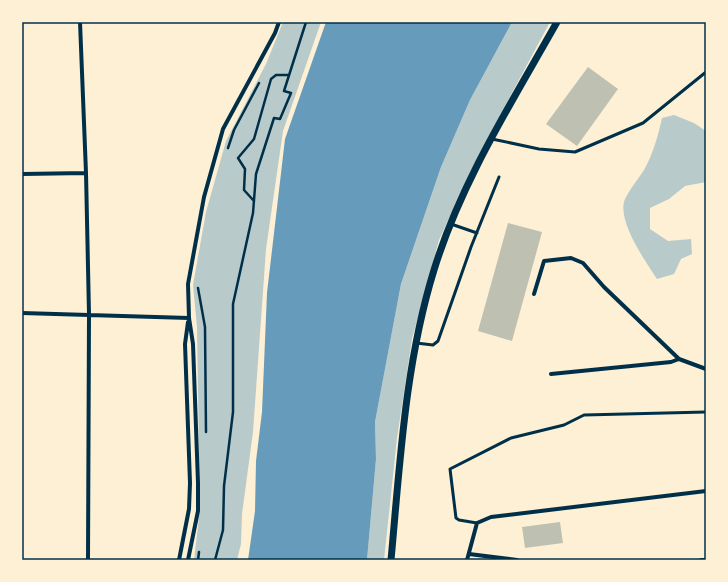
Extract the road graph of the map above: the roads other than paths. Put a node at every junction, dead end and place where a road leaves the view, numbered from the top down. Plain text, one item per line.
1 (80, 22) edge
2 (279, 22) edge
3 (557, 22) edge
4 (706, 72) edge
5 (492, 138) junction
6 (86, 173) junction
7 (22, 174) edge
8 (499, 177) dead end
9 (451, 224) junction
10 (477, 233) junction
11 (534, 294) dead end
12 (22, 313) edge
13 (89, 314) junction
14 (189, 318) junction
15 (416, 343) junction
16 (679, 359) junction
17 (706, 369) edge
18 (552, 374) dead end
19 (706, 412) edge
20 (706, 491) edge
21 (477, 523) junction
22 (469, 554) junction
23 (88, 560) edge
24 (179, 560) edge
25 (188, 560) edge
26 (391, 560) edge
27 (467, 560) edge
28 (517, 560) edge
29 (701, 560) edge
30 (706, 560) edge

1 - 6 street
2 - 14 street
3 - 5 street
4 - 5 lane
5 - 9 street
6 - 7 street
6 - 13 street
8 - 10 lane
9 - 10 lane
9 - 15 street
10 - 15 lane
11 - 16 street
12 - 13 street
13 - 14 street
13 - 23 street
14 - 24 street
14 - 25 street
15 - 26 street
16 - 17 street
16 - 18 street
19 - 21 lane
20 - 21 street
21 - 22 street
22 - 27 street
22 - 28 street
29 - 30 street

